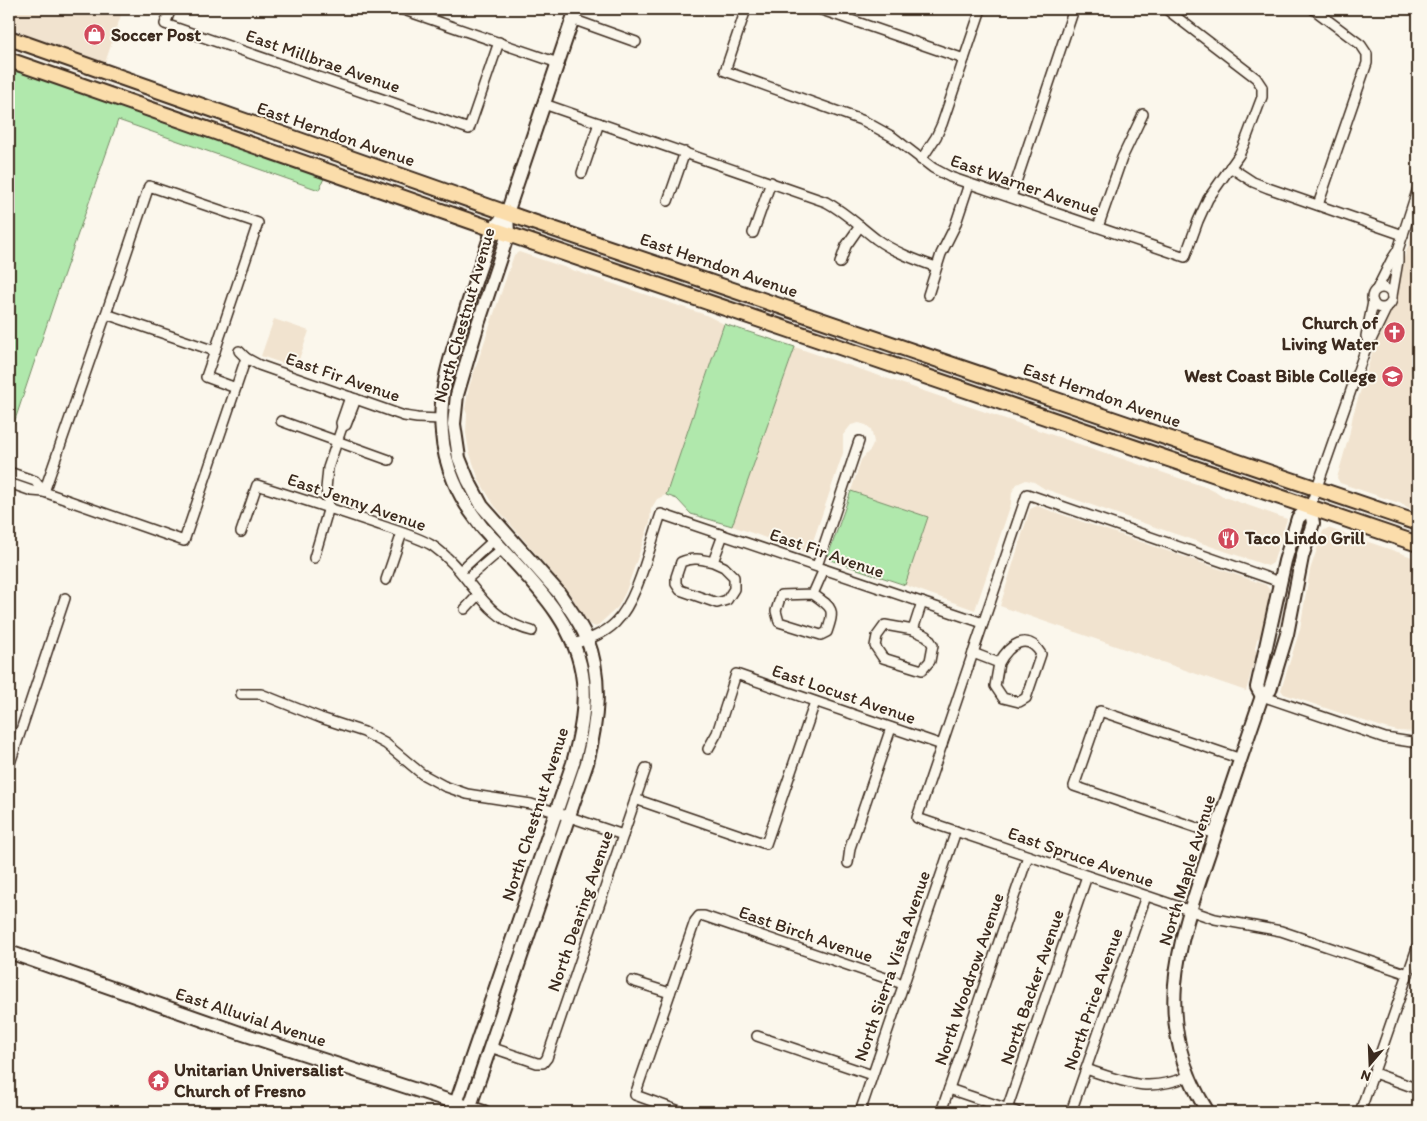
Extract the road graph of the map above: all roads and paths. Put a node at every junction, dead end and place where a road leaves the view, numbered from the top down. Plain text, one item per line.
1 (171, 9) edge
2 (401, 9) edge
3 (746, 9) edge
4 (819, 9) edge
5 (981, 9) edge
6 (1074, 9) edge
7 (1166, 9) edge
8 (1314, 9) edge
9 (574, 14) edge
10 (9, 38) edge
11 (499, 42) junction
12 (636, 42) dead end
13 (964, 59) junction
14 (9, 60) edge
15 (558, 63) junction
16 (544, 104) junction
17 (1143, 114) dead end
18 (599, 123) junction
19 (685, 152) junction
20 (921, 160) junction
21 (1230, 167) junction
22 (582, 173) dead end
23 (771, 182) junction
24 (969, 184) junction
25 (1418, 188) edge
26 (1011, 197) junction
27 (668, 201) dead end
28 (1318, 206) junction
29 (507, 213) junction
30 (860, 226) junction
31 (1098, 227) junction
32 (493, 229) junction
33 (753, 233) dead end
34 (508, 234) junction
35 (1403, 234) junction
36 (1398, 250) junction
37 (840, 263) dead end
38 (936, 267) junction
39 (1377, 289) junction
40 (928, 295) dead end
41 (1392, 296) junction
42 (1372, 302) junction
43 (1387, 307) junction
44 (106, 314) junction
45 (1368, 342) junction
46 (214, 351) junction
47 (239, 351) dead end
48 (246, 358) junction
49 (448, 368) junction
50 (236, 388) junction
51 (353, 398) junction
52 (441, 419) junction
53 (281, 421) dead end
54 (454, 424) junction
55 (337, 441) junction
56 (859, 441) dead end
57 (389, 460) dead end
58 (9, 472) edge
59 (9, 483) edge
60 (1316, 489) junction
61 (44, 492) junction
62 (329, 507) junction
63 (1310, 507) junction
64 (495, 522) junction
65 (1418, 523) edge
66 (241, 532) dead end
67 (402, 533) junction
68 (723, 535) junction
69 (1418, 544) edge
70 (498, 545) junction
71 (314, 558) dead end
72 (713, 562) junction
73 (820, 568) junction
74 (460, 570) junction
75 (467, 579) junction
76 (386, 580) dead end
77 (1280, 582) junction
78 (813, 594) junction
79 (478, 595) junction
80 (65, 598) dead end
81 (922, 602) junction
82 (465, 609) dead end
83 (983, 623) junction
84 (913, 630) junction
85 (532, 631) dead end
86 (587, 640) junction
87 (574, 644) junction
88 (1282, 650) junction
89 (973, 653) junction
90 (999, 663) junction
91 (241, 694) dead end
92 (1262, 696) junction
93 (815, 702) junction
94 (892, 728) junction
95 (1418, 743) edge
96 (942, 745) junction
97 (708, 749) dead end
98 (1241, 759) junction
99 (9, 766) edge
100 (646, 768) dead end
101 (635, 799) junction
102 (562, 814) junction
103 (956, 831) junction
104 (1215, 834) junction
105 (623, 835) junction
106 (1028, 856) junction
107 (848, 863) dead end
108 (1087, 876) junction
109 (1146, 896) junction
110 (1189, 910) junction
111 (1418, 945) edge
112 (9, 952) edge
113 (1415, 964) edge
114 (1408, 974) junction
115 (632, 981) dead end
116 (904, 984) junction
117 (670, 993) junction
118 (757, 1036) dead end
119 (490, 1047) junction
120 (1086, 1069) junction
121 (1374, 1073) junction
122 (872, 1075) junction
123 (1190, 1076) junction
124 (949, 1089) junction
125 (1418, 1089) edge
126 (455, 1107) edge
127 (1007, 1109) junction
128 (468, 1110) edge
129 (484, 1112) edge
130 (682, 1112) edge
131 (860, 1112) edge
132 (941, 1112) edge
133 (1017, 1112) edge
134 (1071, 1112) edge
135 (1208, 1112) edge
136 (1360, 1112) edge

1 - 11 street, East Millbrae Avenue
2 - 11 street
3 - 20 street, East Warner Avenue
4 - 13 street
5 - 13 street
6 - 26 street
7 - 21 street
8 - 28 street
9 - 12 street, North Chestnut Avenue
9 - 15 main road, North Chestnut Avenue
10 - 29 main road, East Herndon Avenue
11 - 15 street
13 - 20 street
14 - 32 main road
15 - 16 main road, North Chestnut Avenue
16 - 18 street
16 - 29 main road, North Chestnut Avenue
17 - 31 street
18 - 19 street
18 - 22 street
19 - 23 street
19 - 27 street
20 - 24 street, East Warner Avenue
21 - 28 street
21 - 31 street, East Warner Avenue
23 - 30 street
23 - 33 street
24 - 26 street, East Warner Avenue
24 - 38 street
25 - 35 street, North Maple Avenue
26 - 31 street, East Warner Avenue
28 - 35 street
29 - 32 main road, North Chestnut Avenue
29 - 34 main road, North Chestnut Avenue
29 - 60 main road, East Herndon Avenue
30 - 37 street
30 - 38 street
32 - 34 main road
32 - 49 main road, North Chestnut Avenue
34 - 54 main road, North Chestnut Avenue
34 - 63 main road
35 - 36 street, North Maple Avenue
36 - 39 street, North Maple Avenue
36 - 41 street, North Maple Avenue
38 - 40 street
39 - 41 street
39 - 42 street, North Maple Avenue
41 - 43 street, North Maple Avenue
42 - 43 street
42 - 45 street, North Maple Avenue
43 - 45 street, North Maple Avenue
44 - 46 street
44 - 46 street
44 - 61 street
45 - 60 street, North Maple Avenue
46 - 50 street
47 - 48 street, East Fir Avenue
48 - 50 street
48 - 51 street, East Fir Avenue
49 - 52 main road, North Chestnut Avenue
49 - 54 main road
50 - 61 street
51 - 52 street, East Fir Avenue
51 - 55 street
52 - 64 main road
52 - 70 main road, North Chestnut Avenue
53 - 55 street
54 - 64 main road, North Chestnut Avenue
55 - 57 street
55 - 62 street
56 - 73 street
58 - 61 street
59 - 61 street
60 - 63 street, North Maple Avenue
60 - 65 main road, East Herndon Avenue
62 - 66 street, East Jenny Avenue
62 - 67 street, East Jenny Avenue
62 - 71 street
63 - 69 main road
63 - 77 main road, North Maple Avenue
63 - 88 main road, North Maple Avenue
64 - 86 main road, North Chestnut Avenue
67 - 74 street, East Jenny Avenue
67 - 76 street
68 - 72 street
68 - 73 street, East Fir Avenue
68 - 86 street, East Fir Avenue
70 - 74 street
70 - 75 street
70 - 87 main road, North Chestnut Avenue
72 - 72 street
73 - 78 street
73 - 81 street, East Fir Avenue
74 - 75 street, East Jenny Avenue
75 - 79 street, East Jenny Avenue
77 - 83 street
77 - 88 main road
77 - 92 main road, North Maple Avenue
78 - 78 street
79 - 82 street
79 - 85 street, East Jenny Avenue
80 - 99 street
81 - 83 street, East Fir Avenue
81 - 84 street
83 - 89 street
84 - 84 street
86 - 87 street
86 - 102 main road, North Chestnut Avenue
87 - 102 main road, North Chestnut Avenue
88 - 92 main road, North Maple Avenue
89 - 90 street
89 - 96 street
90 - 90 street
91 - 102 street
92 - 95 street
92 - 98 main road, North Maple Avenue
93 - 94 street, East Locust Avenue
93 - 97 street, East Locust Avenue
93 - 101 street
94 - 96 street, East Locust Avenue
94 - 107 street
96 - 103 street, East Spruce Avenue
98 - 104 main road, North Maple Avenue
98 - 104 street
100 - 101 street, North Dearing Avenue
101 - 105 street, North Dearing Avenue
102 - 105 street
102 - 119 main road, North Chestnut Avenue
102 - 126 main road, North Chestnut Avenue
103 - 106 street, East Spruce Avenue
103 - 116 street, North Sierra Vista Avenue
104 - 110 main road, North Maple Avenue
105 - 119 street, North Dearing Avenue
106 - 108 street, East Spruce Avenue
106 - 124 street, North Woodrow Avenue
108 - 109 street, East Spruce Avenue
108 - 127 street, North Backer Avenue
109 - 110 street, East Spruce Avenue
109 - 120 street, North Price Avenue
110 - 114 street, East Spruce Avenue
110 - 123 main road, North Maple Avenue
111 - 113 street
112 - 126 main road, East Alluvial Avenue
113 - 114 street
114 - 121 street
115 - 117 street
116 - 117 street, East Birch Avenue
116 - 122 street, North Sierra Vista Avenue
117 - 130 street
118 - 122 street
119 - 128 main road, North Chestnut Avenue
120 - 123 street
120 - 134 street, North Price Avenue
121 - 125 street
121 - 136 street
122 - 131 street, North Sierra Vista Avenue
123 - 135 main road, North Maple Avenue
124 - 127 street
124 - 132 street, North Woodrow Avenue
126 - 128 main road, East Alluvial Avenue
127 - 133 street
128 - 129 main road, East Alluvial Avenue

